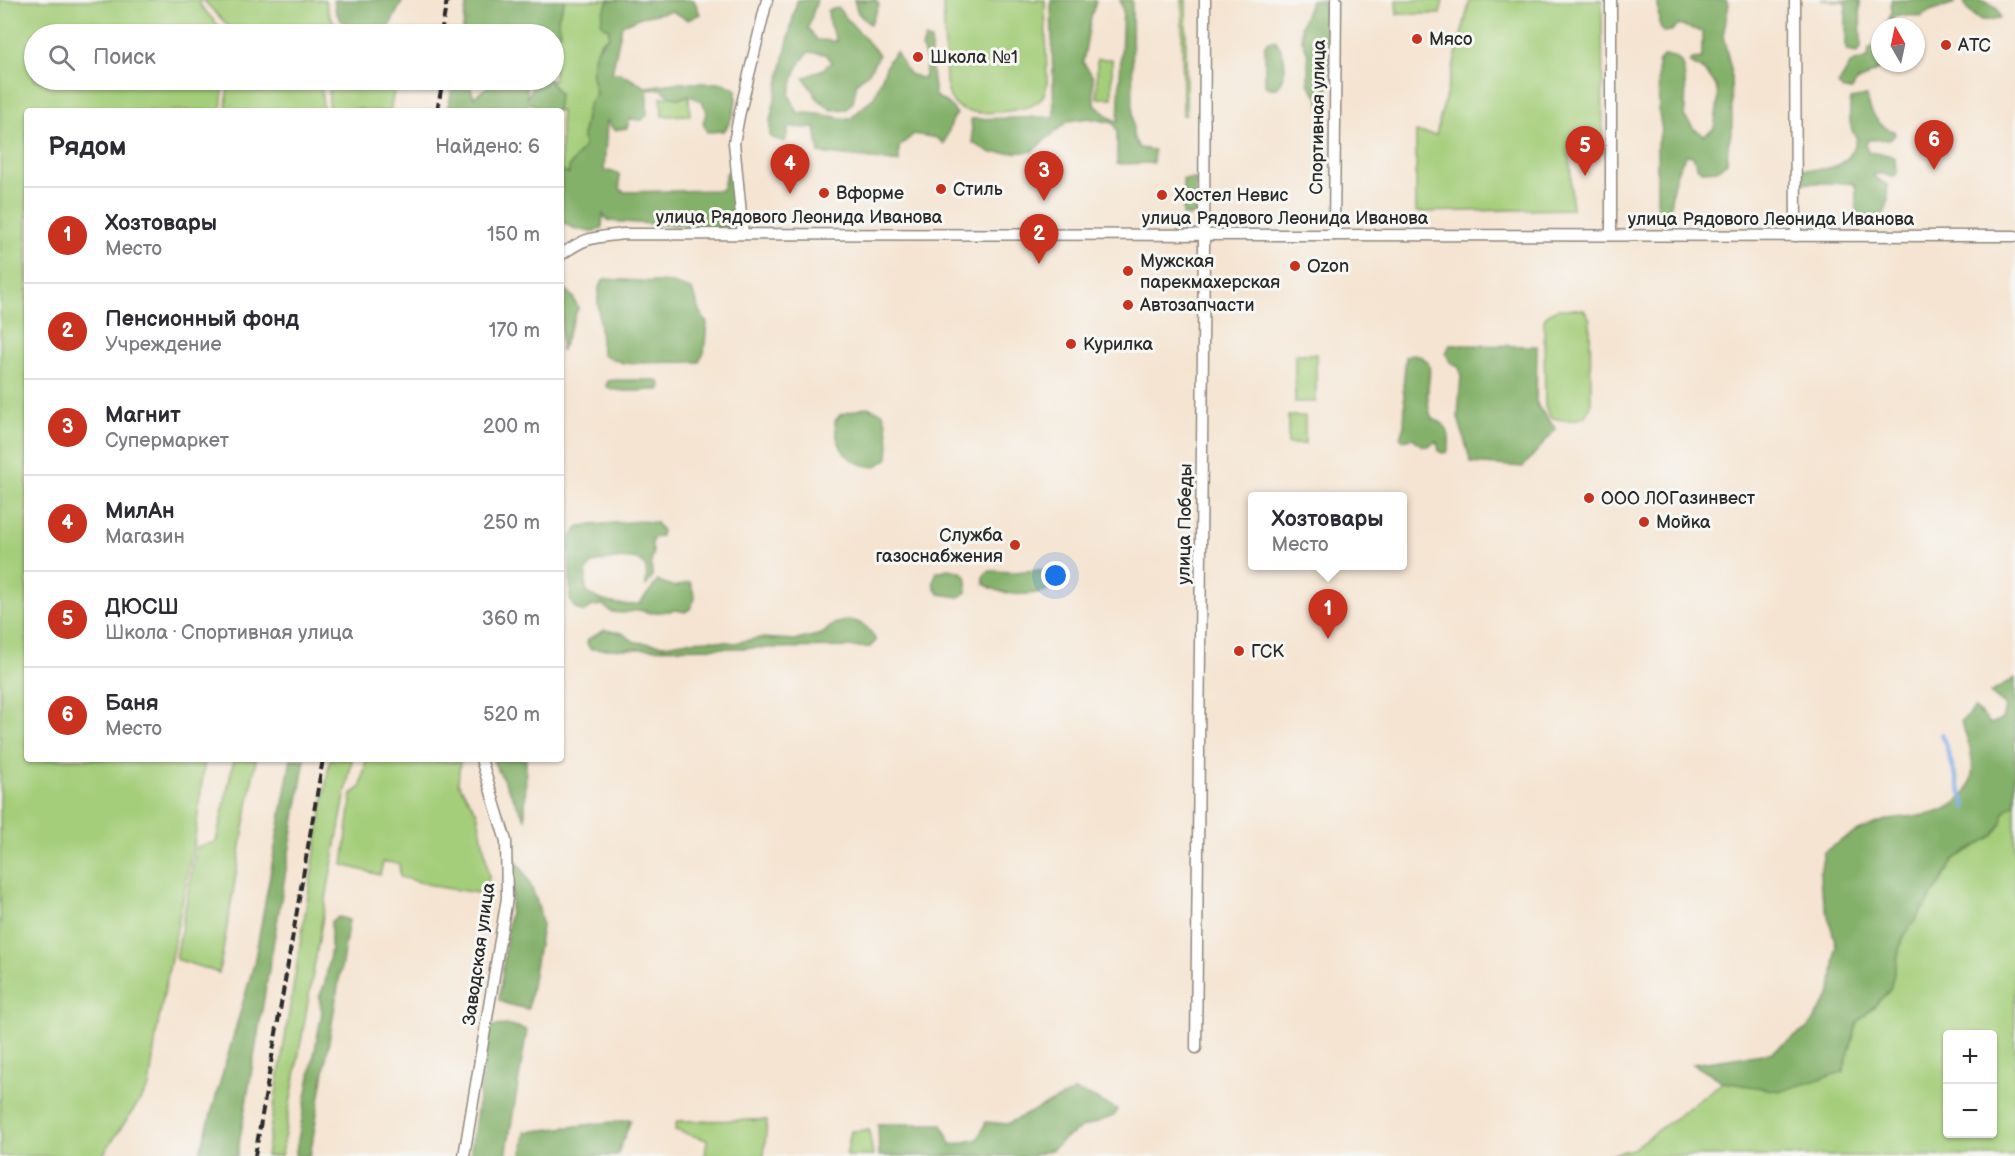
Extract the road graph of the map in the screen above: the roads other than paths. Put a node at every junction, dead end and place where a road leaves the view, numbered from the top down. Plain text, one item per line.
1 (767, 0) edge
2 (1205, 0) edge
3 (1336, 0) edge
4 (1611, 0) edge
5 (1796, 0) edge
6 (743, 234) junction
7 (1205, 235) junction
8 (1334, 235) junction
9 (1611, 235) junction
10 (1796, 236) junction
11 (2015, 236) edge
12 (564, 253) edge
13 (482, 762) edge
14 (1196, 1048) dead end
15 (464, 1156) edge

1 - 6 street
2 - 7 street, улица Победы
3 - 8 street, Спортивная улица
4 - 9 street
5 - 10 street
6 - 7 street, улица Рядового Леонида Иванова
6 - 12 street, улица Рядового Леонида Иванова
7 - 8 street, улица Рядового Леонида Иванова
7 - 14 street, улица Победы
8 - 9 street, улица Рядового Леонида Иванова
9 - 10 street, улица Рядового Леонида Иванова
10 - 11 street, улица Рядового Леонида Иванова
13 - 15 street, Заводская улица

